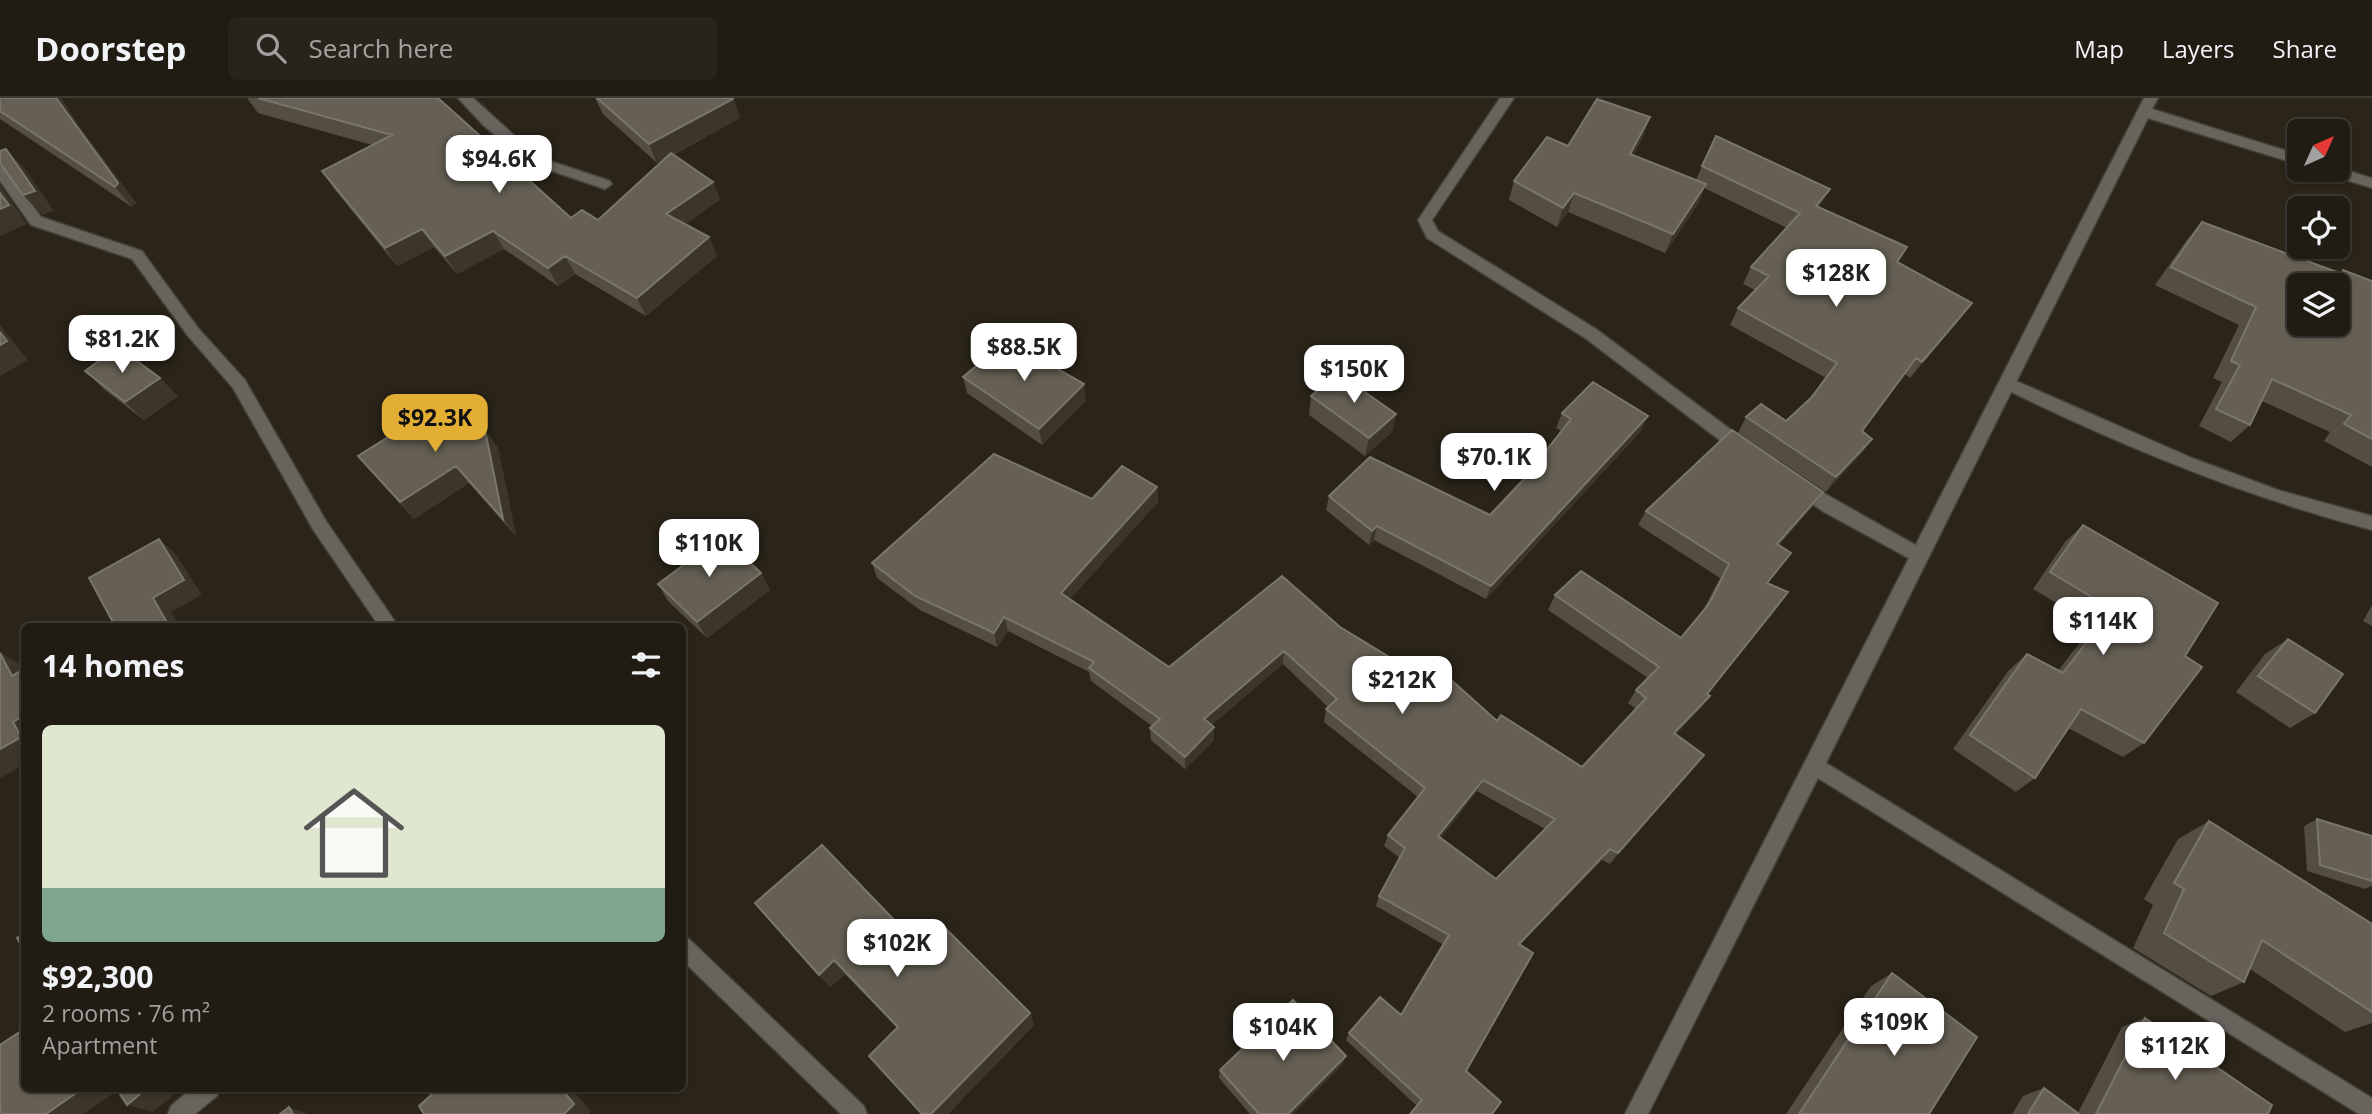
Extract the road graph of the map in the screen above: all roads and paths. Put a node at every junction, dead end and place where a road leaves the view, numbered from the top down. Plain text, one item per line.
1 (465, 98) edge
2 (1507, 98) edge
3 (2148, 105) edge
4 (2287, 155) edge
5 (0, 171) edge
6 (2350, 176) edge
7 (2372, 183) edge
8 (605, 184) dead end
9 (2007, 383) junction
10 (1760, 460) edge
11 (1784, 476) edge
12 (2372, 523) edge
13 (1920, 556) junction
14 (387, 623) edge
15 (1816, 767) junction
16 (686, 950) edge
17 (205, 1092) edge
18 (2372, 1110) edge
19 (180, 1114) edge
20 (856, 1114) edge
21 (1636, 1114) edge

1 - 8 street
2 - 10 street
3 - 4 street
3 - 9 street
5 - 14 street
6 - 7 street
9 - 12 street
9 - 13 street
11 - 13 street
13 - 15 street
15 - 18 street
15 - 21 street
16 - 20 street
17 - 19 street

